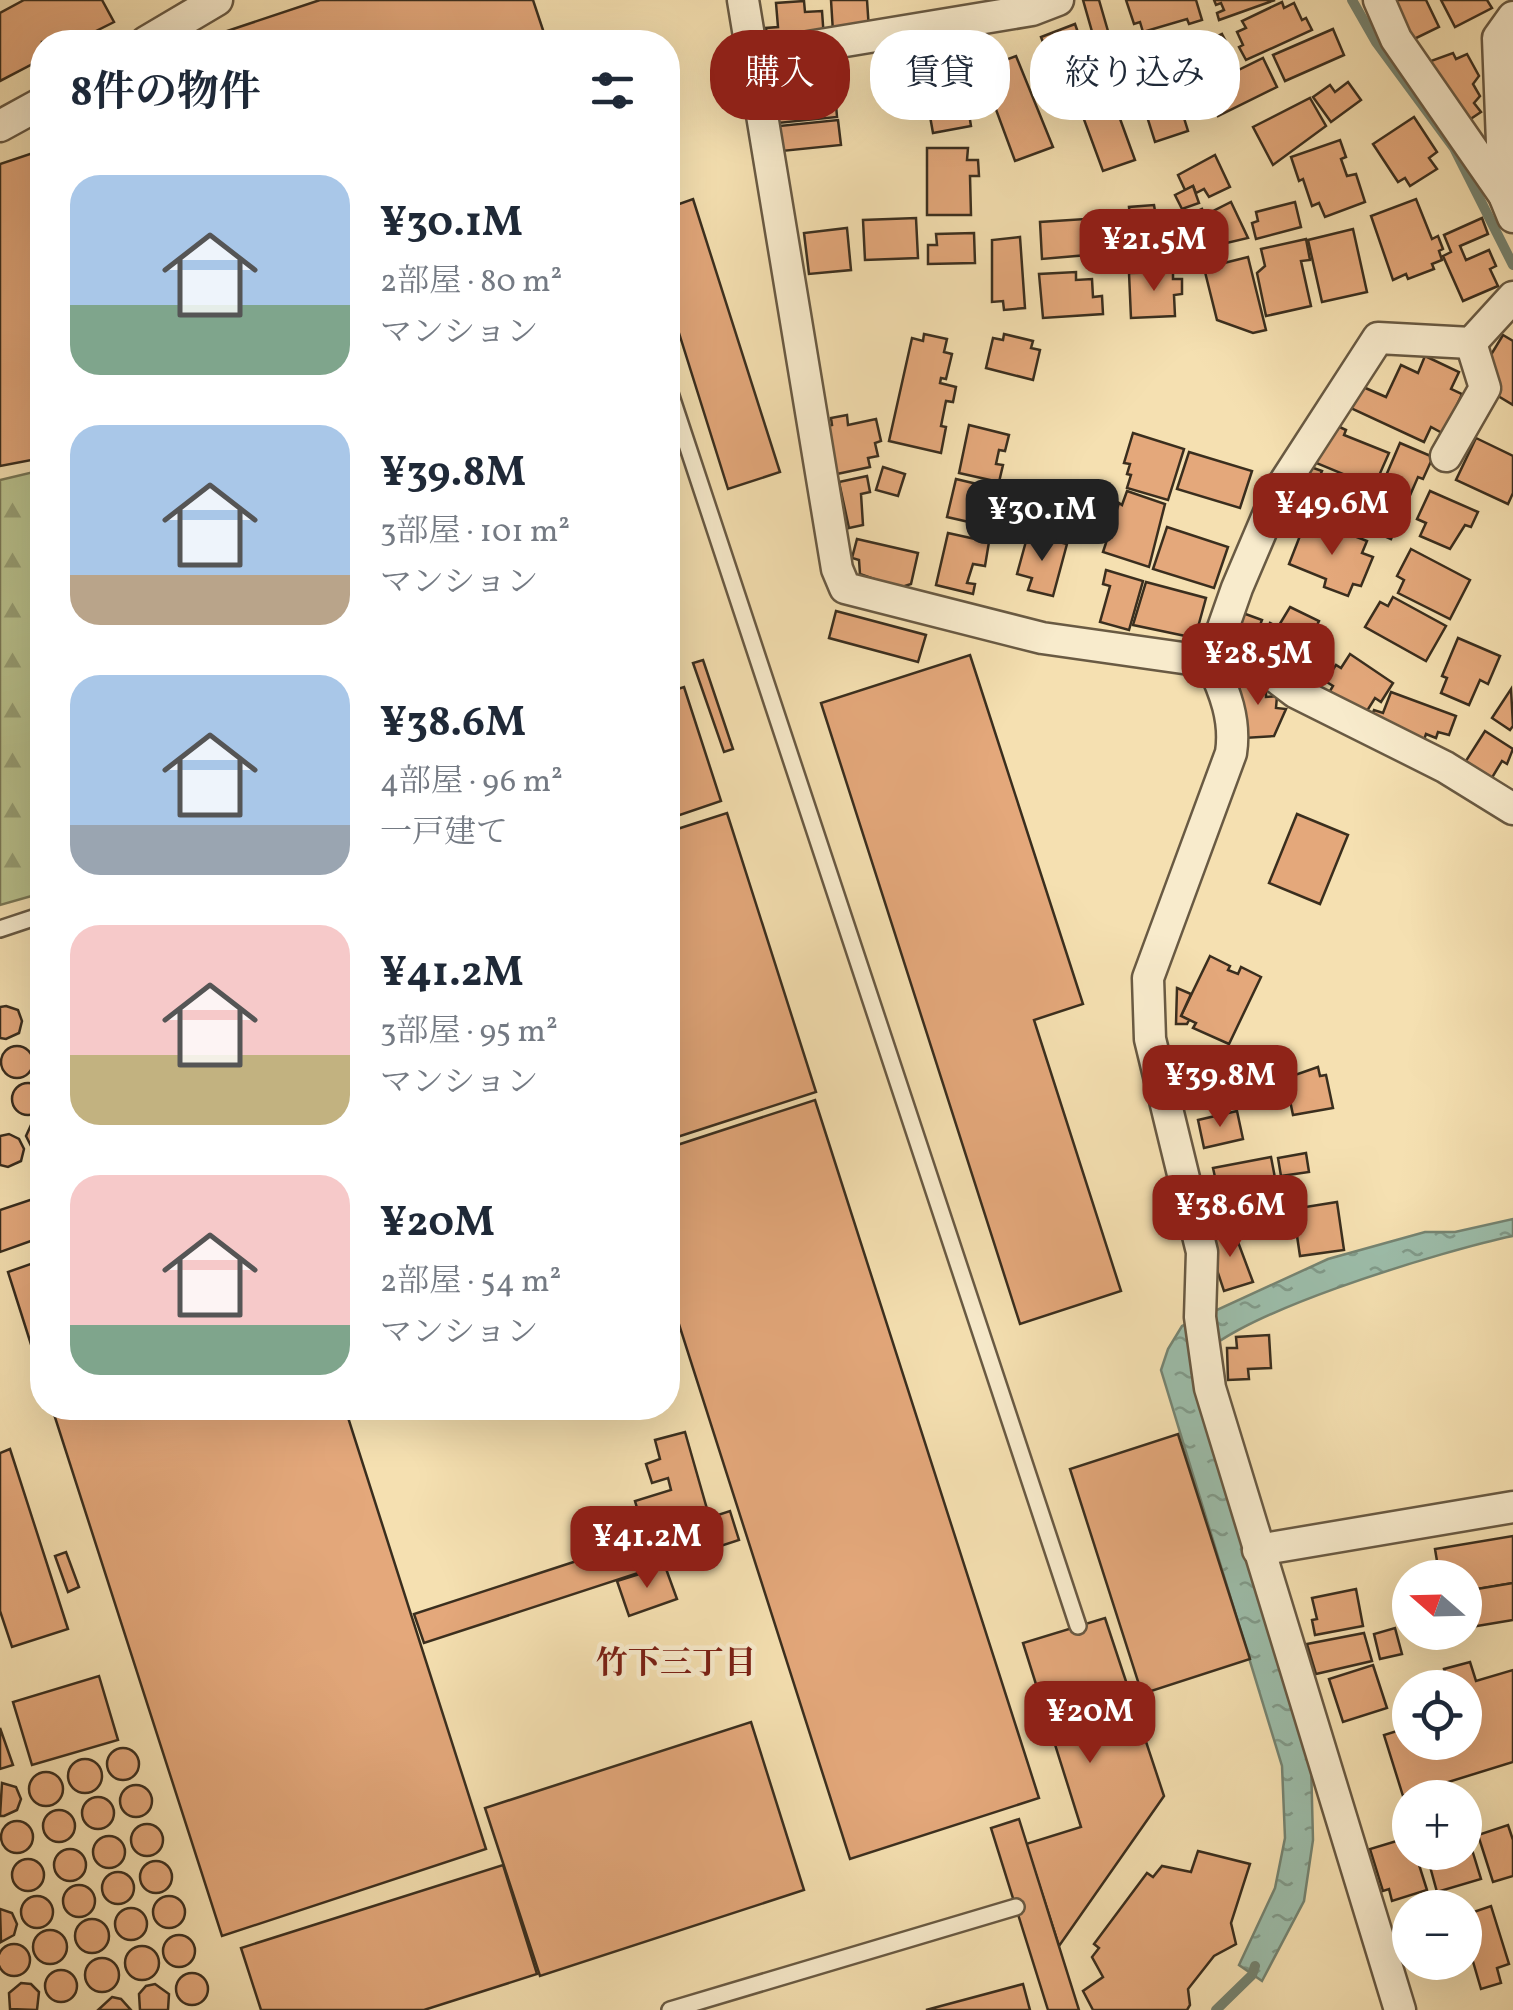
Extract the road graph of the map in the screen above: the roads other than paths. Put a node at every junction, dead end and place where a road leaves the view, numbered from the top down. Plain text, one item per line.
1 (217, 0) edge
2 (743, 0) edge
3 (1058, 0) edge
4 (1378, 0) edge
5 (1513, 17) edge
6 (166, 30) edge
7 (749, 30) edge
8 (850, 40) edge
9 (30, 110) edge
10 (764, 120) edge
11 (0, 126) edge
12 (1508, 206) edge
13 (1513, 296) edge
14 (1471, 343) junction
15 (680, 423) edge
16 (1446, 456) dead end
17 (1216, 648) junction
18 (1513, 809) edge
19 (30, 919) edge
20 (0, 929) edge
21 (1513, 1507) edge
22 (1258, 1550) junction
23 (1078, 1626) dead end
24 (1016, 1907) dead end
25 (670, 2010) edge
26 (1400, 2010) edge

1 - 6 street
2 - 7 street
3 - 8 street
4 - 12 street
5 - 12 street
9 - 11 street
10 - 17 street
13 - 14 street
14 - 16 street
14 - 17 street
15 - 23 lane
17 - 18 street
17 - 22 street
19 - 20 lane
21 - 22 street
22 - 26 street
24 - 25 lane

